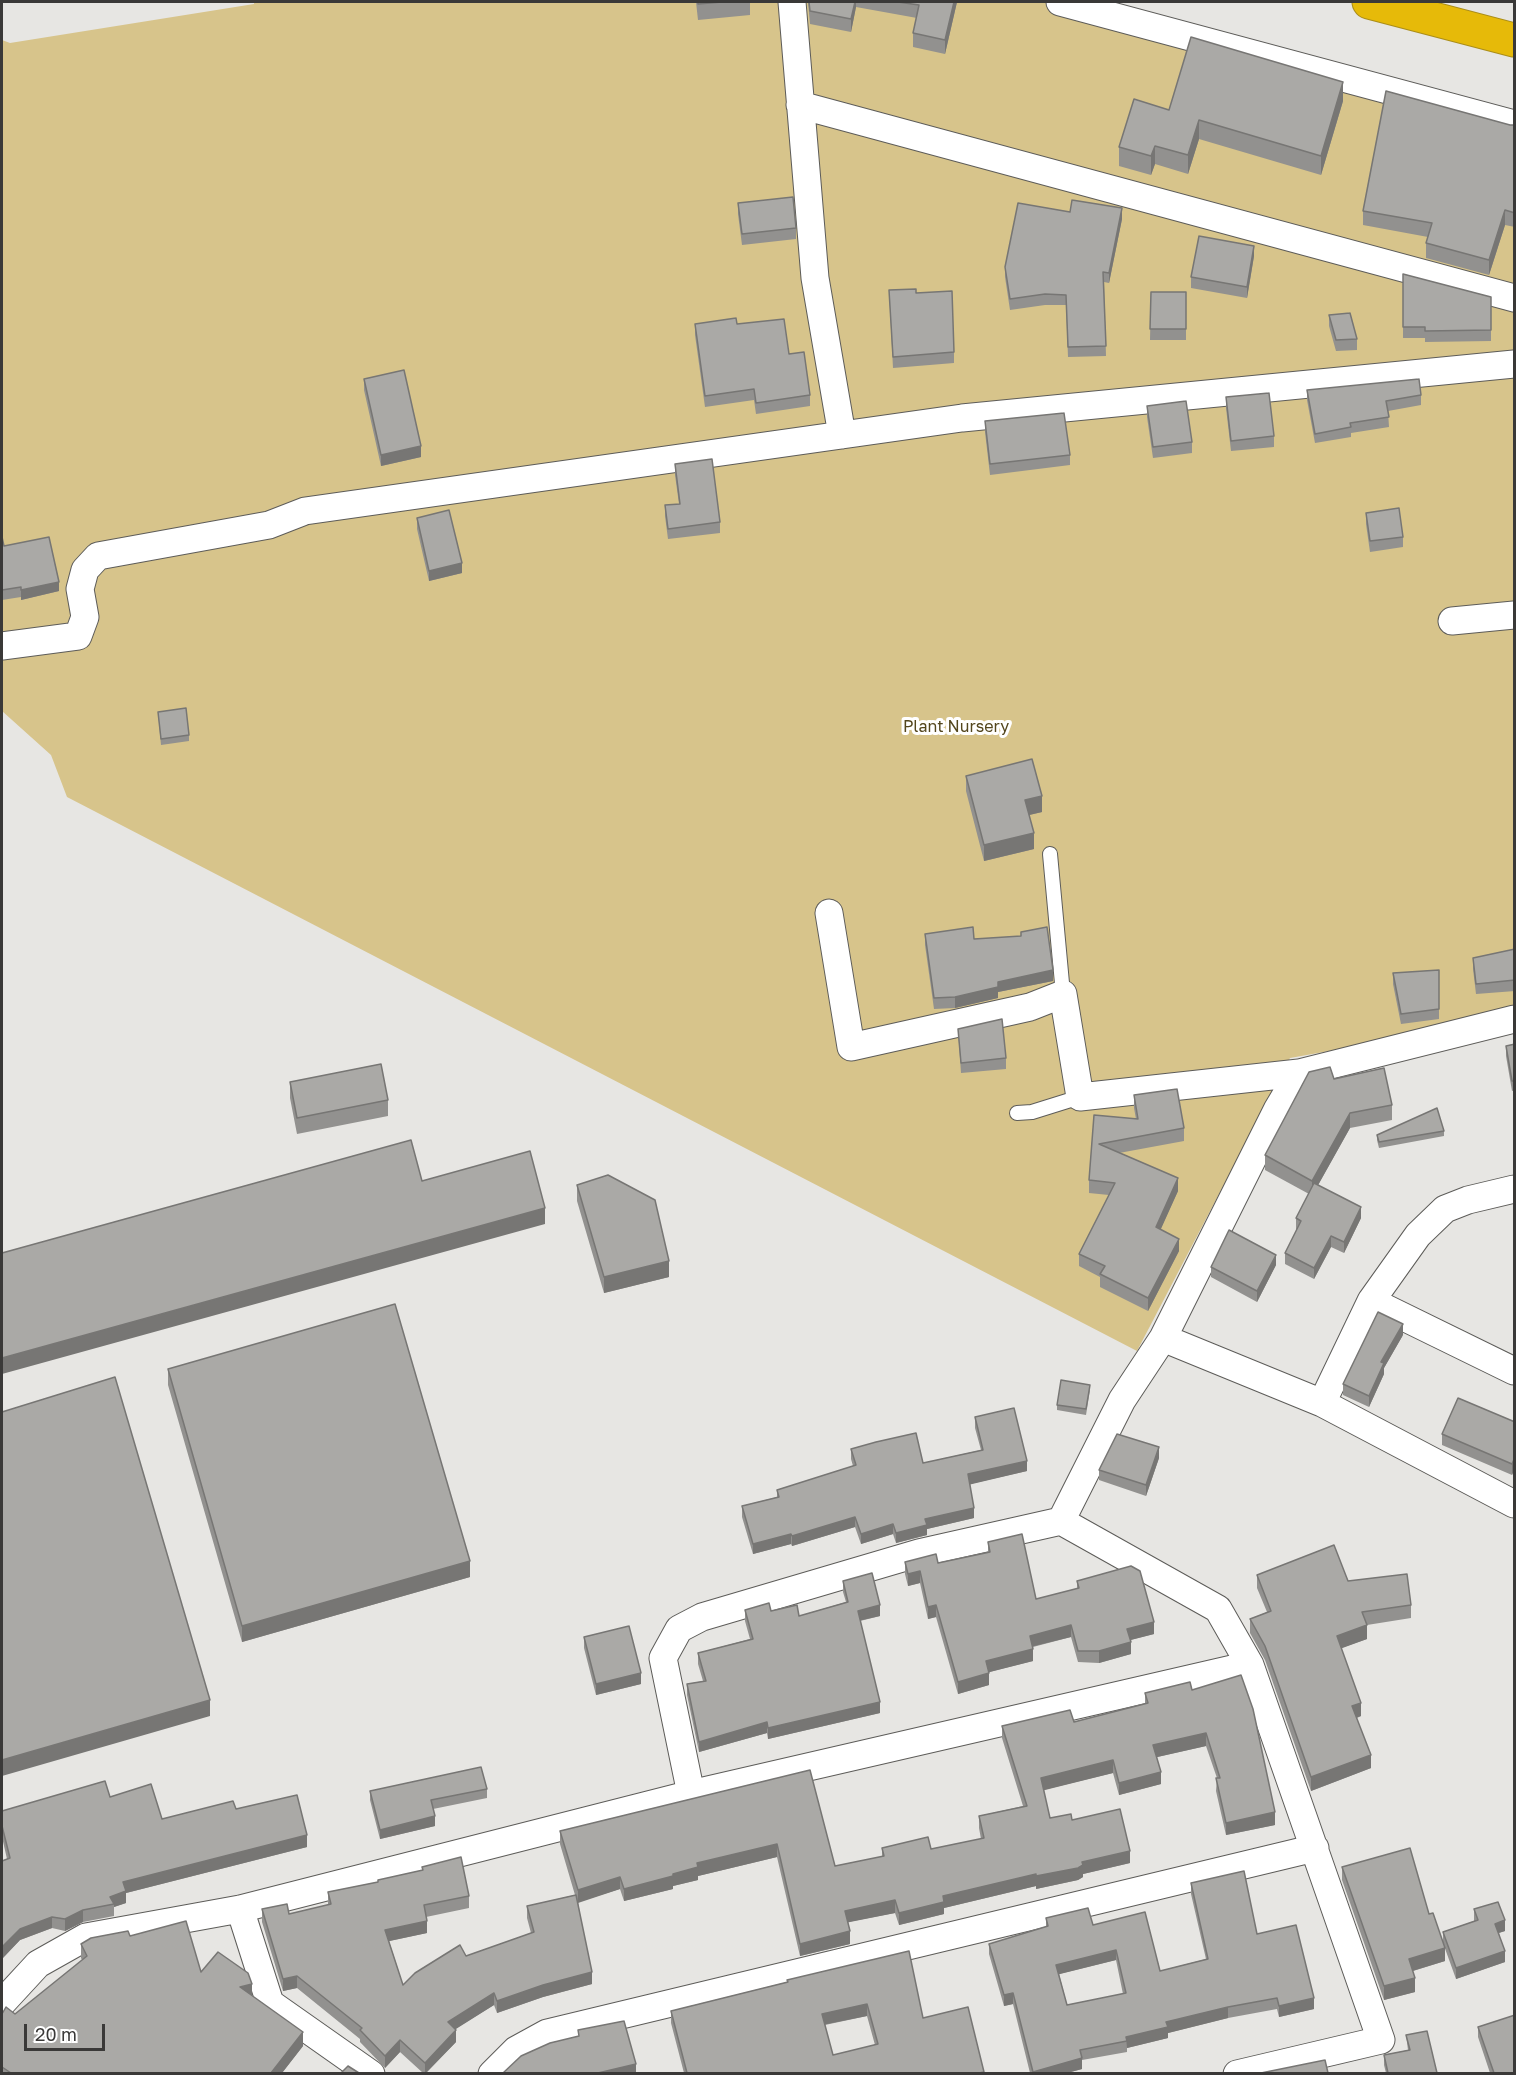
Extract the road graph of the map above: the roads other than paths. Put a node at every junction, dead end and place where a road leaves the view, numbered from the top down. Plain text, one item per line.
1 (792, 2) edge
2 (1060, 2) edge
3 (1369, 2) edge
4 (1515, 40) edge
5 (800, 105) junction
6 (1515, 124) edge
7 (1515, 298) edge
8 (1515, 364) edge
9 (842, 435) junction
10 (1515, 615) edge
11 (1452, 621) dead end
12 (2, 646) edge
13 (1050, 854) dead end
14 (829, 913) dead end
15 (1063, 994) junction
16 (1515, 1019) edge
17 (1299, 1073) junction
18 (1080, 1097) junction
19 (1017, 1113) dead end
20 (1515, 1189) edge
21 (1371, 1301) junction
22 (1163, 1338) junction
23 (1515, 1371) edge
24 (1322, 1403) junction
25 (1515, 1503) edge
26 (1061, 1521) junction
27 (1250, 1665) junction
28 (691, 1794) junction
29 (1315, 1848) junction
30 (240, 1909) junction
31 (2, 2003) edge
32 (371, 2073) edge
33 (492, 2073) edge
34 (1237, 2073) edge

1 - 5 street
2 - 6 street
3 - 4 highway
5 - 7 street
5 - 9 street
8 - 9 street
9 - 12 street
10 - 11 street
13 - 15 lane
14 - 15 street
15 - 18 street
16 - 17 street
17 - 18 street
17 - 22 street
18 - 19 lane
20 - 21 street
21 - 23 street
21 - 24 street
22 - 24 street
22 - 26 street
24 - 25 street
26 - 27 street
26 - 28 street
27 - 28 street
27 - 29 street
28 - 30 street
29 - 33 street
29 - 34 street
30 - 31 street
30 - 32 street

